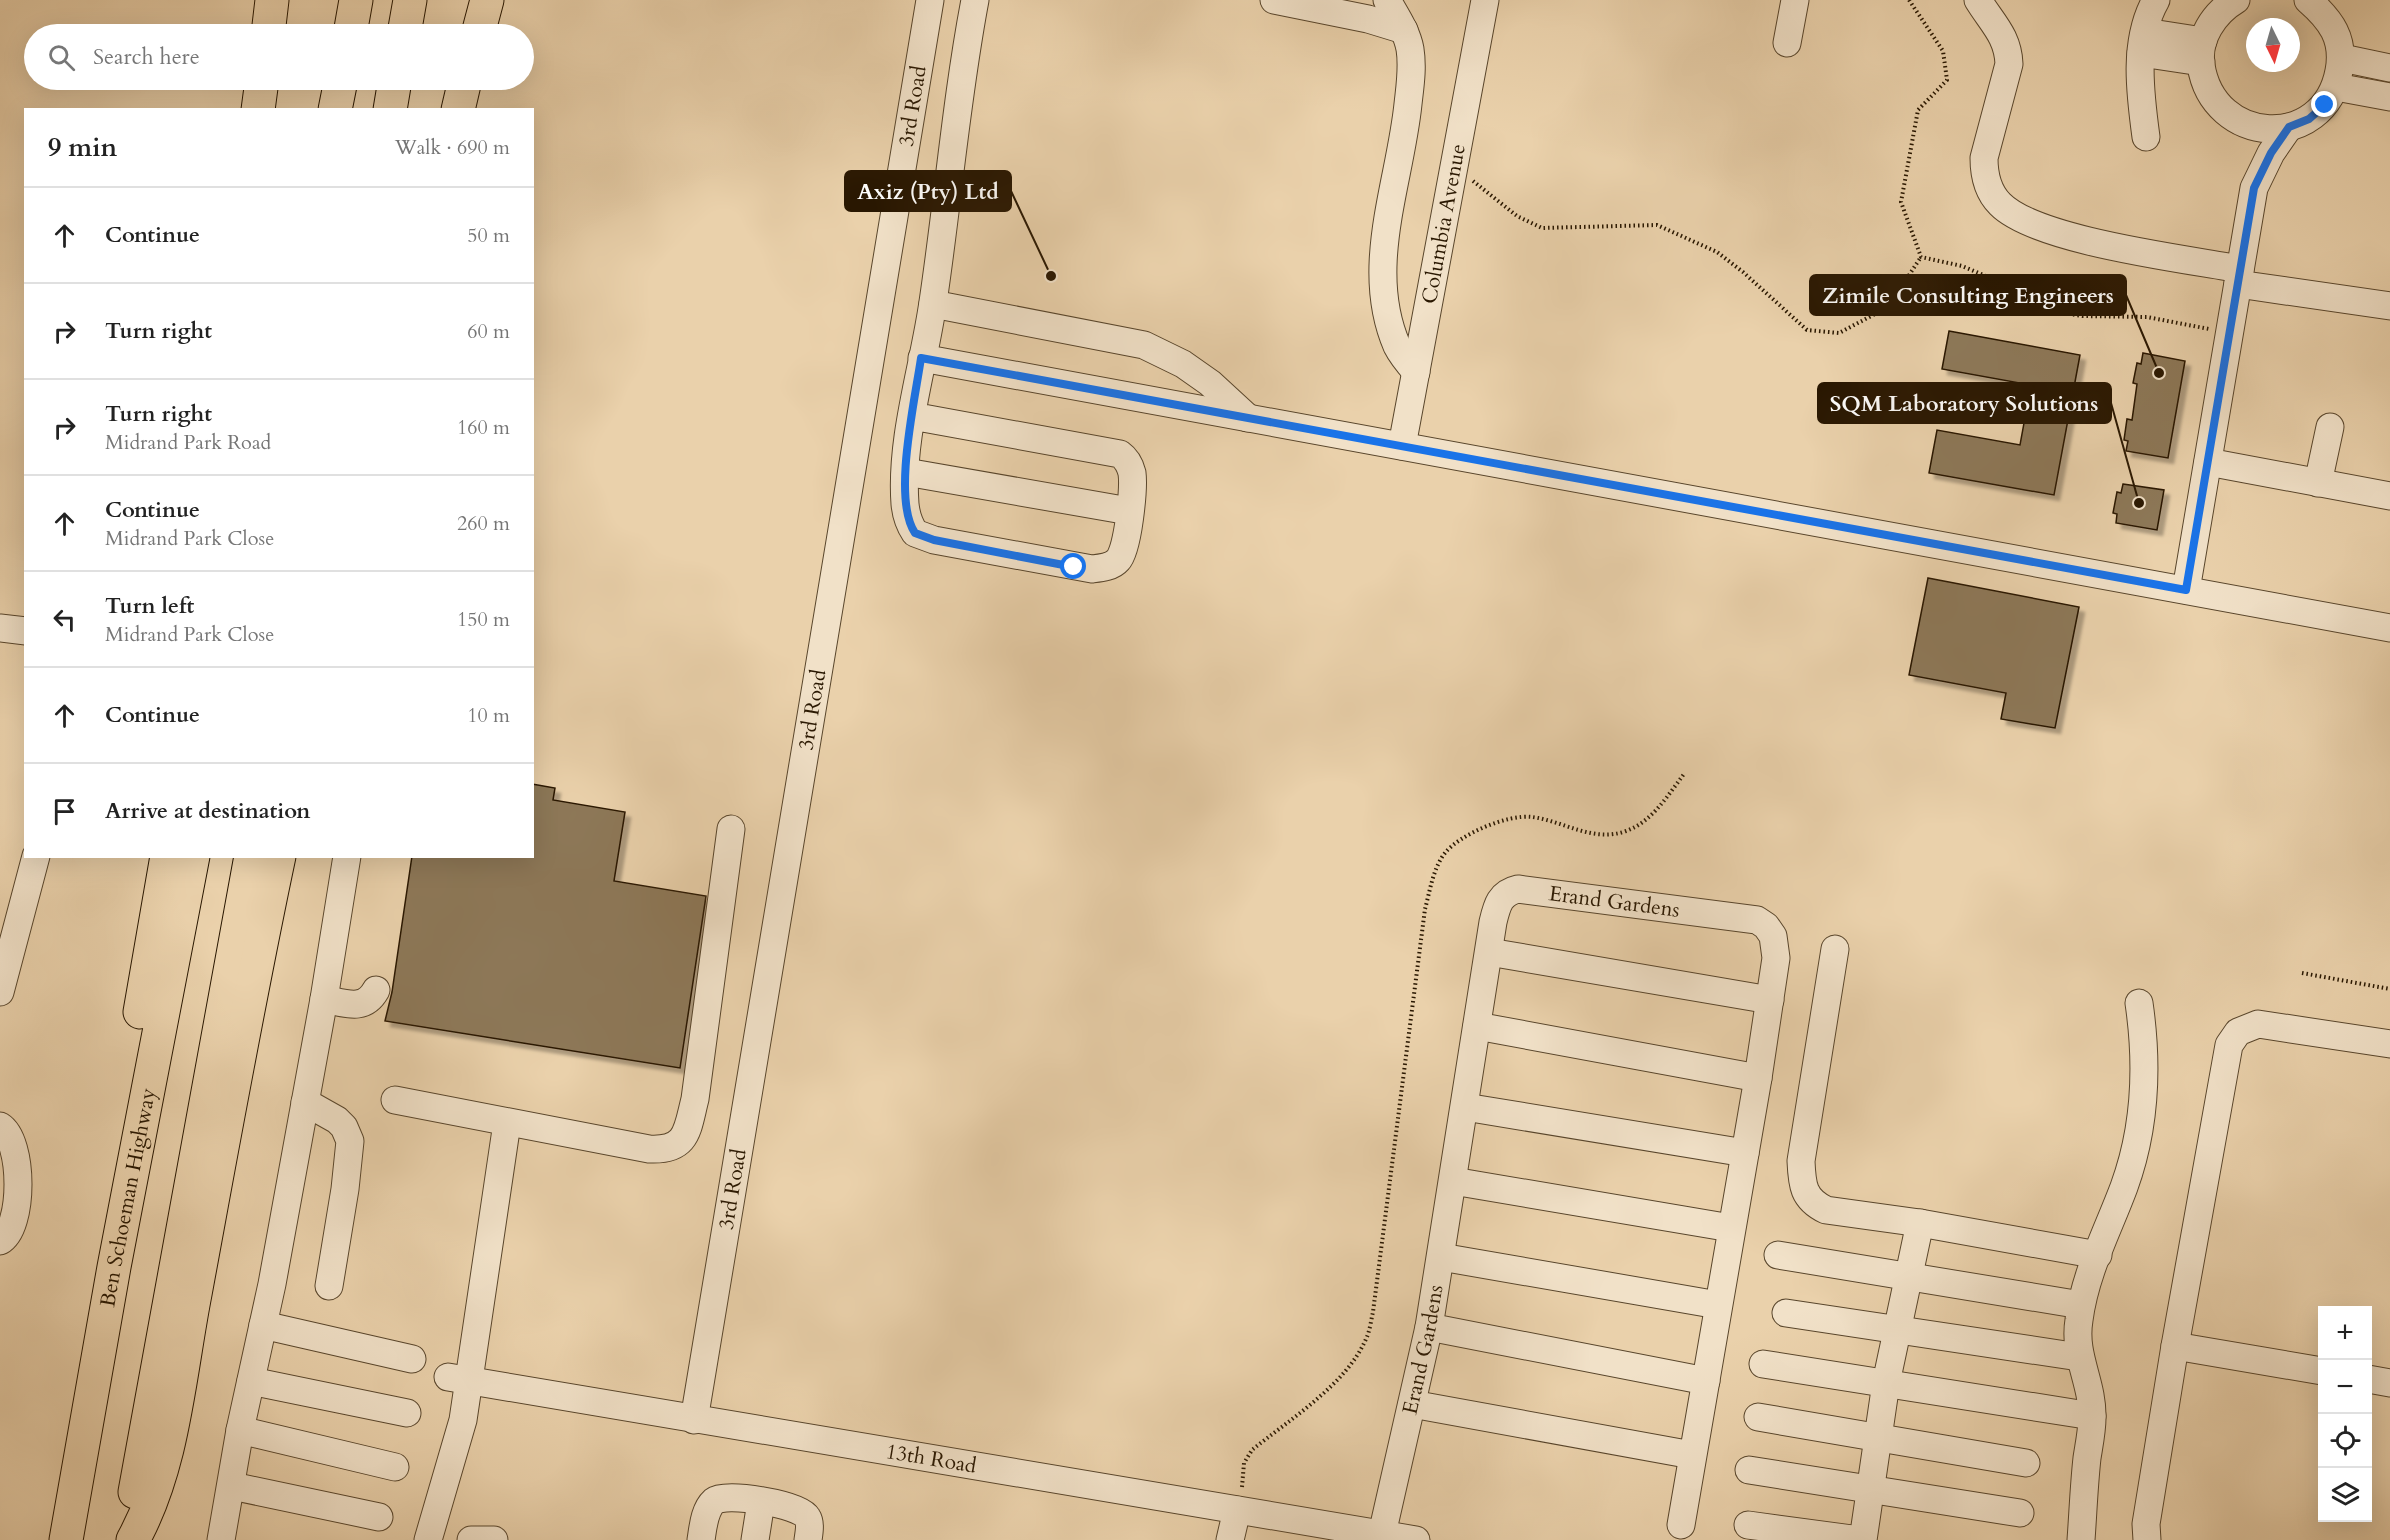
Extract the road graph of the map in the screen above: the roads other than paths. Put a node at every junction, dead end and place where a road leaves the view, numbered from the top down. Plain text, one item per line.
1 (272, 0) edge
2 (284, 0) edge
3 (356, 0) edge
4 (410, 0) edge
5 (477, 0) edge
6 (487, 0) edge
7 (930, 0) edge
8 (975, 0) edge
9 (1274, 0) edge
10 (1387, 0) edge
11 (1485, 0) edge
12 (1796, 0) edge
13 (1978, 0) edge
14 (2157, 0) edge
15 (2236, 0) edge
16 (2308, 0) edge
17 (269, 24) edge
18 (279, 24) edge
19 (352, 24) edge
20 (406, 24) edge
21 (473, 24) edge
22 (481, 24) edge
23 (1404, 30) junction
24 (2143, 43) junction
25 (1787, 44) dead end
26 (2202, 52) junction
27 (2342, 58) junction
28 (2390, 68) edge
29 (2336, 87) junction
30 (261, 90) edge
31 (267, 90) edge
32 (339, 90) edge
33 (393, 90) edge
34 (2390, 97) edge
35 (258, 108) edge
36 (264, 108) edge
37 (335, 108) edge
38 (390, 108) edge
39 (2245, 125) junction
40 (2289, 127) junction
41 (2146, 137) dead end
42 (2254, 188) junction
43 (2239, 276) junction
44 (933, 304) junction
45 (2390, 306) edge
46 (921, 358) junction
47 (1416, 372) junction
48 (912, 416) junction
49 (1248, 418) junction
50 (2330, 427) dead end
51 (1402, 446) junction
52 (2208, 462) junction
53 (906, 472) junction
54 (2318, 483) junction
55 (2390, 496) edge
56 (1129, 511) junction
57 (2186, 590) junction
58 (0, 627) edge
59 (2390, 628) edge
60 (24, 632) edge
61 (731, 829) dead end
62 (35, 858) edge
63 (166, 858) edge
64 (193, 858) edge
65 (251, 858) edge
66 (279, 858) edge
67 (347, 858) edge
68 (1835, 949) dead end
69 (1489, 952) junction
70 (376, 990) dead end
71 (0, 992) edge
72 (324, 999) junction
73 (1770, 1000) junction
74 (2139, 1003) dead end
75 (1477, 1026) junction
76 (2390, 1044) edge
77 (1758, 1078) junction
78 (395, 1101) dead end
79 (305, 1102) junction
80 (1465, 1107) junction
81 (507, 1124) junction
82 (0, 1126) edge
83 (1745, 1153) junction
84 (1453, 1180) junction
85 (1920, 1223) junction
86 (1731, 1228) junction
87 (0, 1241) edge
88 (2098, 1255) junction
89 (1778, 1256) dead end
90 (1441, 1257) junction
91 (114, 1267) junction
92 (1908, 1278) junction
93 (329, 1286) dead end
94 (1718, 1305) junction
95 (2081, 1305) junction
96 (1786, 1313) dead end
97 (263, 1325) junction
98 (1429, 1327) junction
99 (1898, 1330) junction
100 (2175, 1346) junction
101 (2079, 1357) junction
102 (412, 1359) dead end
103 (1763, 1365) dead end
104 (2318, 1370) edge
105 (459, 1379) junction
106 (2372, 1380) edge
107 (251, 1381) junction
108 (1706, 1381) junction
109 (1886, 1383) junction
110 (2390, 1383) edge
111 (1412, 1404) junction
112 (407, 1413) dead end
113 (2092, 1416) junction
114 (1758, 1417) dead end
115 (694, 1420) junction
116 (240, 1430) junction
117 (1878, 1437) junction
118 (1692, 1455) junction
119 (2026, 1463) dead end
120 (394, 1467) dead end
121 (1749, 1470) dead end
122 (232, 1486) junction
123 (1871, 1489) junction
124 (761, 1502) junction
125 (1240, 1511) junction
126 (2020, 1513) dead end
127 (379, 1517) dead end
128 (1681, 1525) dead end
129 (1748, 1525) dead end
130 (1382, 1534) junction
131 (66, 1540) edge
132 (126, 1540) edge
133 (133, 1540) edge
134 (224, 1540) edge
135 (428, 1540) edge
136 (471, 1540) edge
137 (494, 1540) edge
138 (700, 1540) edge
139 (755, 1540) edge
140 (808, 1540) edge
141 (1230, 1540) edge
142 (1416, 1540) edge
143 (1862, 1540) edge
144 (2081, 1540) edge
145 (2147, 1540) edge

1 - 17 highway
2 - 18 street
3 - 19 highway
4 - 20 highway
5 - 21 street
6 - 22 highway
7 - 115 street, 3rd Road
8 - 44 street
9 - 23 street
10 - 23 street
11 - 47 street, Columbia Avenue
12 - 25 street
13 - 43 street
14 - 24 street
15 - 26 street
16 - 27 street
23 - 47 street
24 - 26 street
24 - 41 street
26 - 39 street
27 - 28 street
27 - 29 street
29 - 34 street
29 - 40 street
30 - 35 highway
31 - 36 street
32 - 37 highway
33 - 38 highway
39 - 40 street
39 - 42 street
40 - 42 street
42 - 43 street
43 - 45 street
43 - 52 street
44 - 46 street
44 - 49 street
46 - 48 street
46 - 49 street
47 - 51 street, Columbia Avenue
48 - 53 street
48 - 56 street
49 - 51 street
50 - 54 street
51 - 57 street
52 - 54 street
52 - 57 street
53 - 56 street
53 - 56 street
54 - 55 street
57 - 59 street
58 - 60 street
61 - 81 street
62 - 71 street
63 - 91 highway
64 - 91 highway, Ben Schoeman Highway
65 - 132 highway
66 - 133 highway
67 - 72 street
68 - 85 street
69 - 73 street
69 - 73 street, Erand Gardens
69 - 75 street, Erand Gardens
70 - 72 street
72 - 79 street
73 - 77 street, Erand Gardens
74 - 88 street
75 - 77 street
75 - 80 street, Erand Gardens
76 - 100 street
77 - 83 street, Erand Gardens
78 - 81 street
79 - 93 street
79 - 97 street
80 - 83 street
80 - 84 street, Erand Gardens
81 - 105 street
82 - 87 street
83 - 86 street, Erand Gardens
84 - 86 street
84 - 90 street, Erand Gardens
85 - 88 street
85 - 92 street
86 - 94 street, Erand Gardens
88 - 95 street
89 - 92 street
90 - 94 street
90 - 98 street, Erand Gardens
91 - 131 highway, Ben Schoeman Highway
92 - 95 street
92 - 99 street
94 - 108 street, Erand Gardens
95 - 101 street
96 - 99 street
97 - 102 street
97 - 107 street
98 - 108 street
98 - 111 street, Erand Gardens
99 - 101 street
99 - 109 street
100 - 104 street
100 - 145 street
101 - 113 street
103 - 109 street
105 - 115 street, 13th Road
105 - 135 street
106 - 110 street
107 - 112 street
107 - 116 street
108 - 118 street, Erand Gardens
109 - 113 street
109 - 117 street
111 - 118 street
111 - 130 street, Erand Gardens
113 - 144 street
114 - 117 street
115 - 125 street, 13th Road
116 - 120 street
116 - 122 street
117 - 119 street
117 - 123 street
118 - 128 street, Erand Gardens
121 - 123 street
122 - 127 street
122 - 134 street
123 - 126 street
123 - 143 street
124 - 138 street
124 - 139 street
124 - 140 street
125 - 130 street, 13th Road
125 - 141 street
129 - 143 street
130 - 142 street, 13th Road
136 - 137 street

